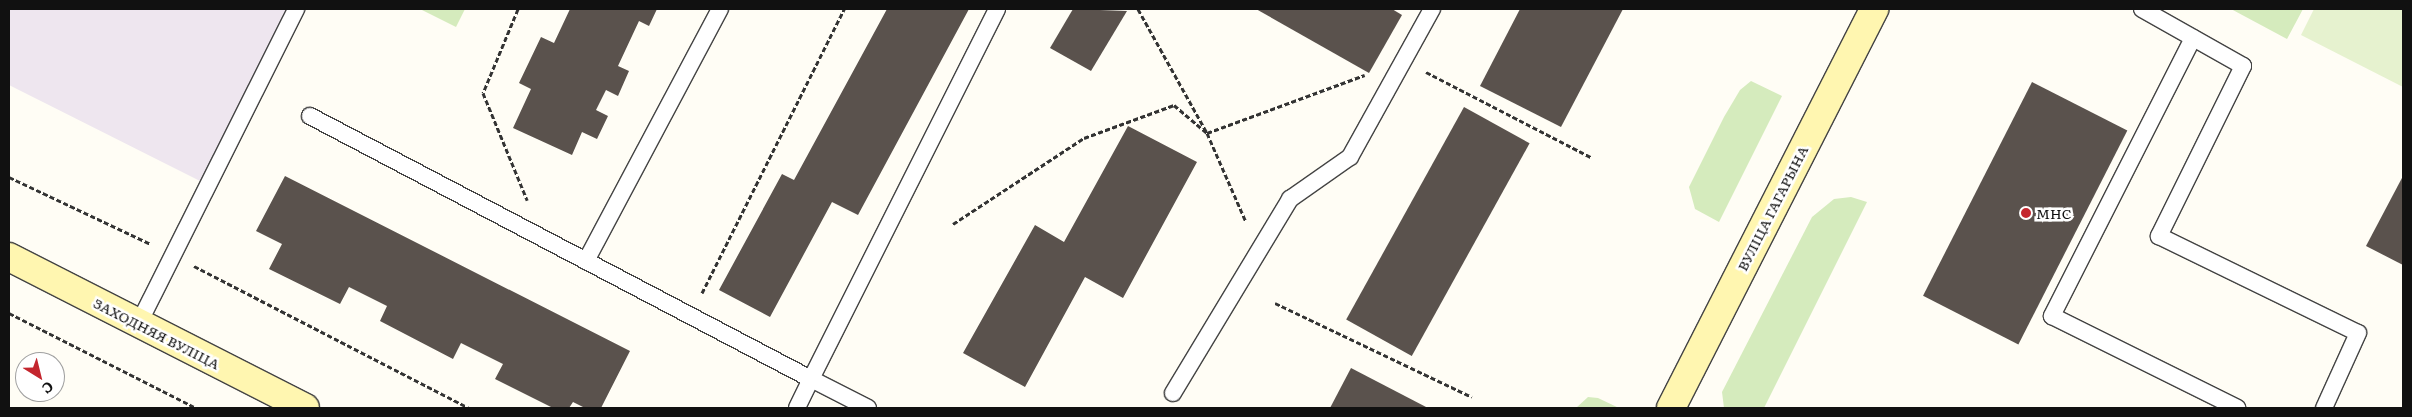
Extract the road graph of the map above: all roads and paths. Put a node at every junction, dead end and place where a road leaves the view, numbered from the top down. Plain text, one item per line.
1 (296, 9) edge
2 (518, 9) edge
3 (720, 9) edge
4 (844, 9) edge
5 (997, 9) edge
6 (1138, 9) edge
7 (1432, 9) edge
8 (1874, 9) edge
9 (2142, 9) edge
10 (2193, 38) junction
11 (1405, 61) junction
12 (310, 116) dead end
13 (1207, 133) junction
14 (1591, 157) dead end
15 (9, 177) edge
16 (953, 224) dead end
17 (543, 238) junction
18 (1258, 252) junction
19 (173, 255) junction
20 (10, 261) edge
21 (586, 261) junction
22 (1275, 303) dead end
23 (9, 313) edge
24 (690, 316) junction
25 (138, 323) junction
26 (811, 380) junction
27 (1173, 393) dead end
28 (1472, 396) dead end
29 (289, 405) edge
30 (196, 408) edge
31 (469, 408) edge
32 (797, 408) edge
33 (868, 408) edge
34 (1671, 408) edge
35 (2237, 408) edge
36 (2324, 408) edge

1 - 19 lane
2 - 17 path
3 - 21 lane
4 - 24 path
5 - 26 lane
6 - 13 path
7 - 11 lane
8 - 34 main road, ВУЛІЦА ГАГАРЫНА
9 - 10 lane
10 - 35 lane
10 - 36 lane
11 - 13 path
11 - 14 path
11 - 18 lane
12 - 17 lane
13 - 16 path
13 - 18 path
15 - 19 path
17 - 21 lane
18 - 27 lane
19 - 25 lane
19 - 31 path
20 - 25 main road, ЗАХОДНЯЯ ВУЛІЦА
21 - 24 lane
22 - 28 path
23 - 30 path
24 - 26 lane
25 - 29 main road, ЗАХОДНЯЯ ВУЛІЦА
26 - 32 lane
26 - 33 lane

